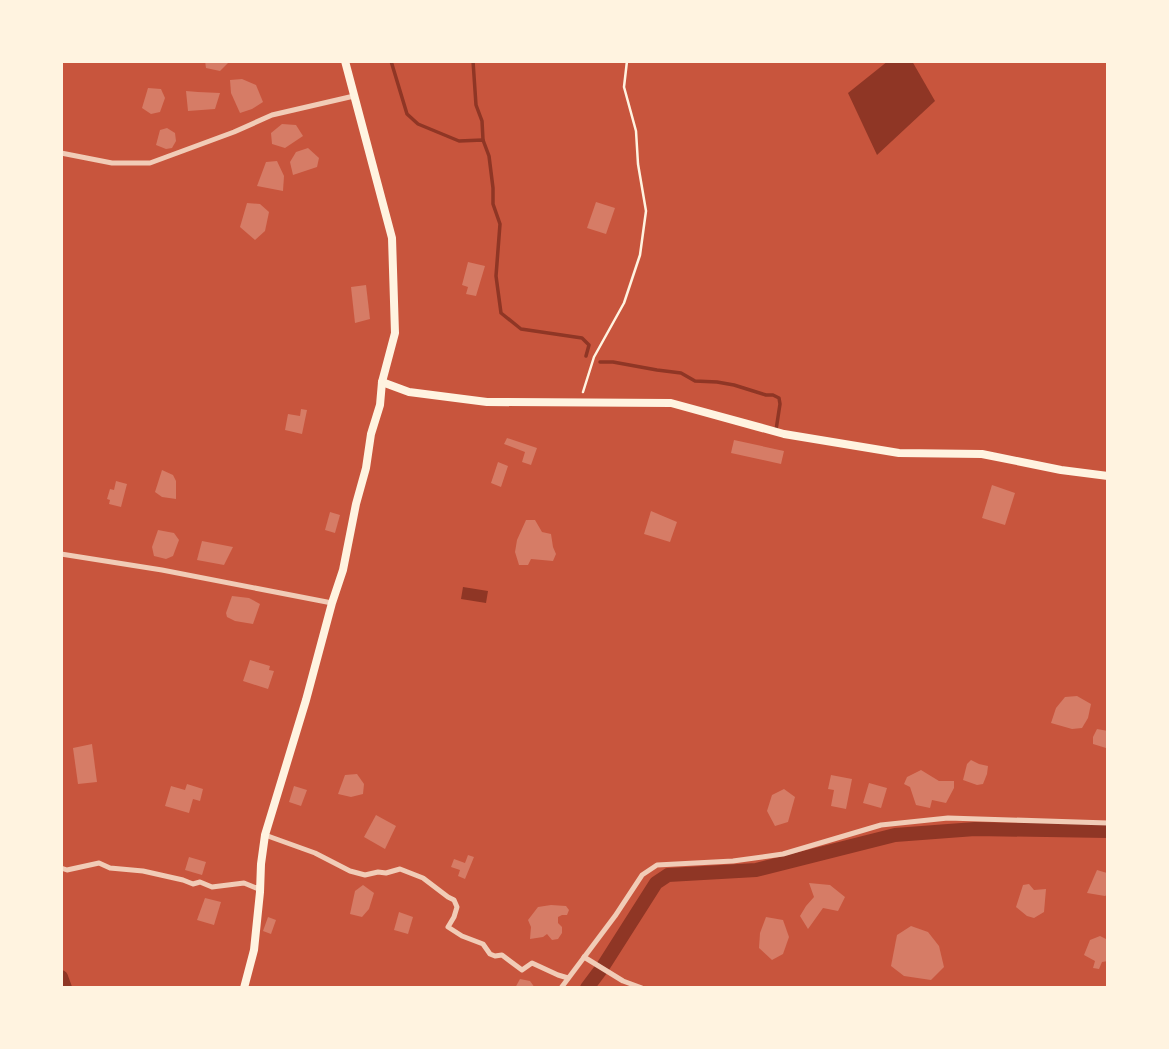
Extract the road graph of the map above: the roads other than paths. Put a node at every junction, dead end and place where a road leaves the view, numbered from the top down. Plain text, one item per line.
1 (345, 61) edge
2 (354, 96) junction
3 (61, 153) edge
4 (382, 382) junction
5 (1108, 476) edge
6 (61, 554) edge
7 (332, 603) junction
8 (1108, 823) edge
9 (265, 835) junction
10 (61, 868) edge
11 (260, 886) junction
12 (584, 957) junction
13 (568, 978) junction
14 (244, 988) edge
15 (561, 988) edge
16 (642, 988) edge

1 - 2 main road
2 - 3 street
2 - 4 main road
4 - 5 main road
4 - 7 main road
6 - 7 street
7 - 9 main road
8 - 12 street
9 - 11 main road
9 - 13 street
10 - 11 street
11 - 14 main road
12 - 13 street
12 - 16 street
13 - 15 street

